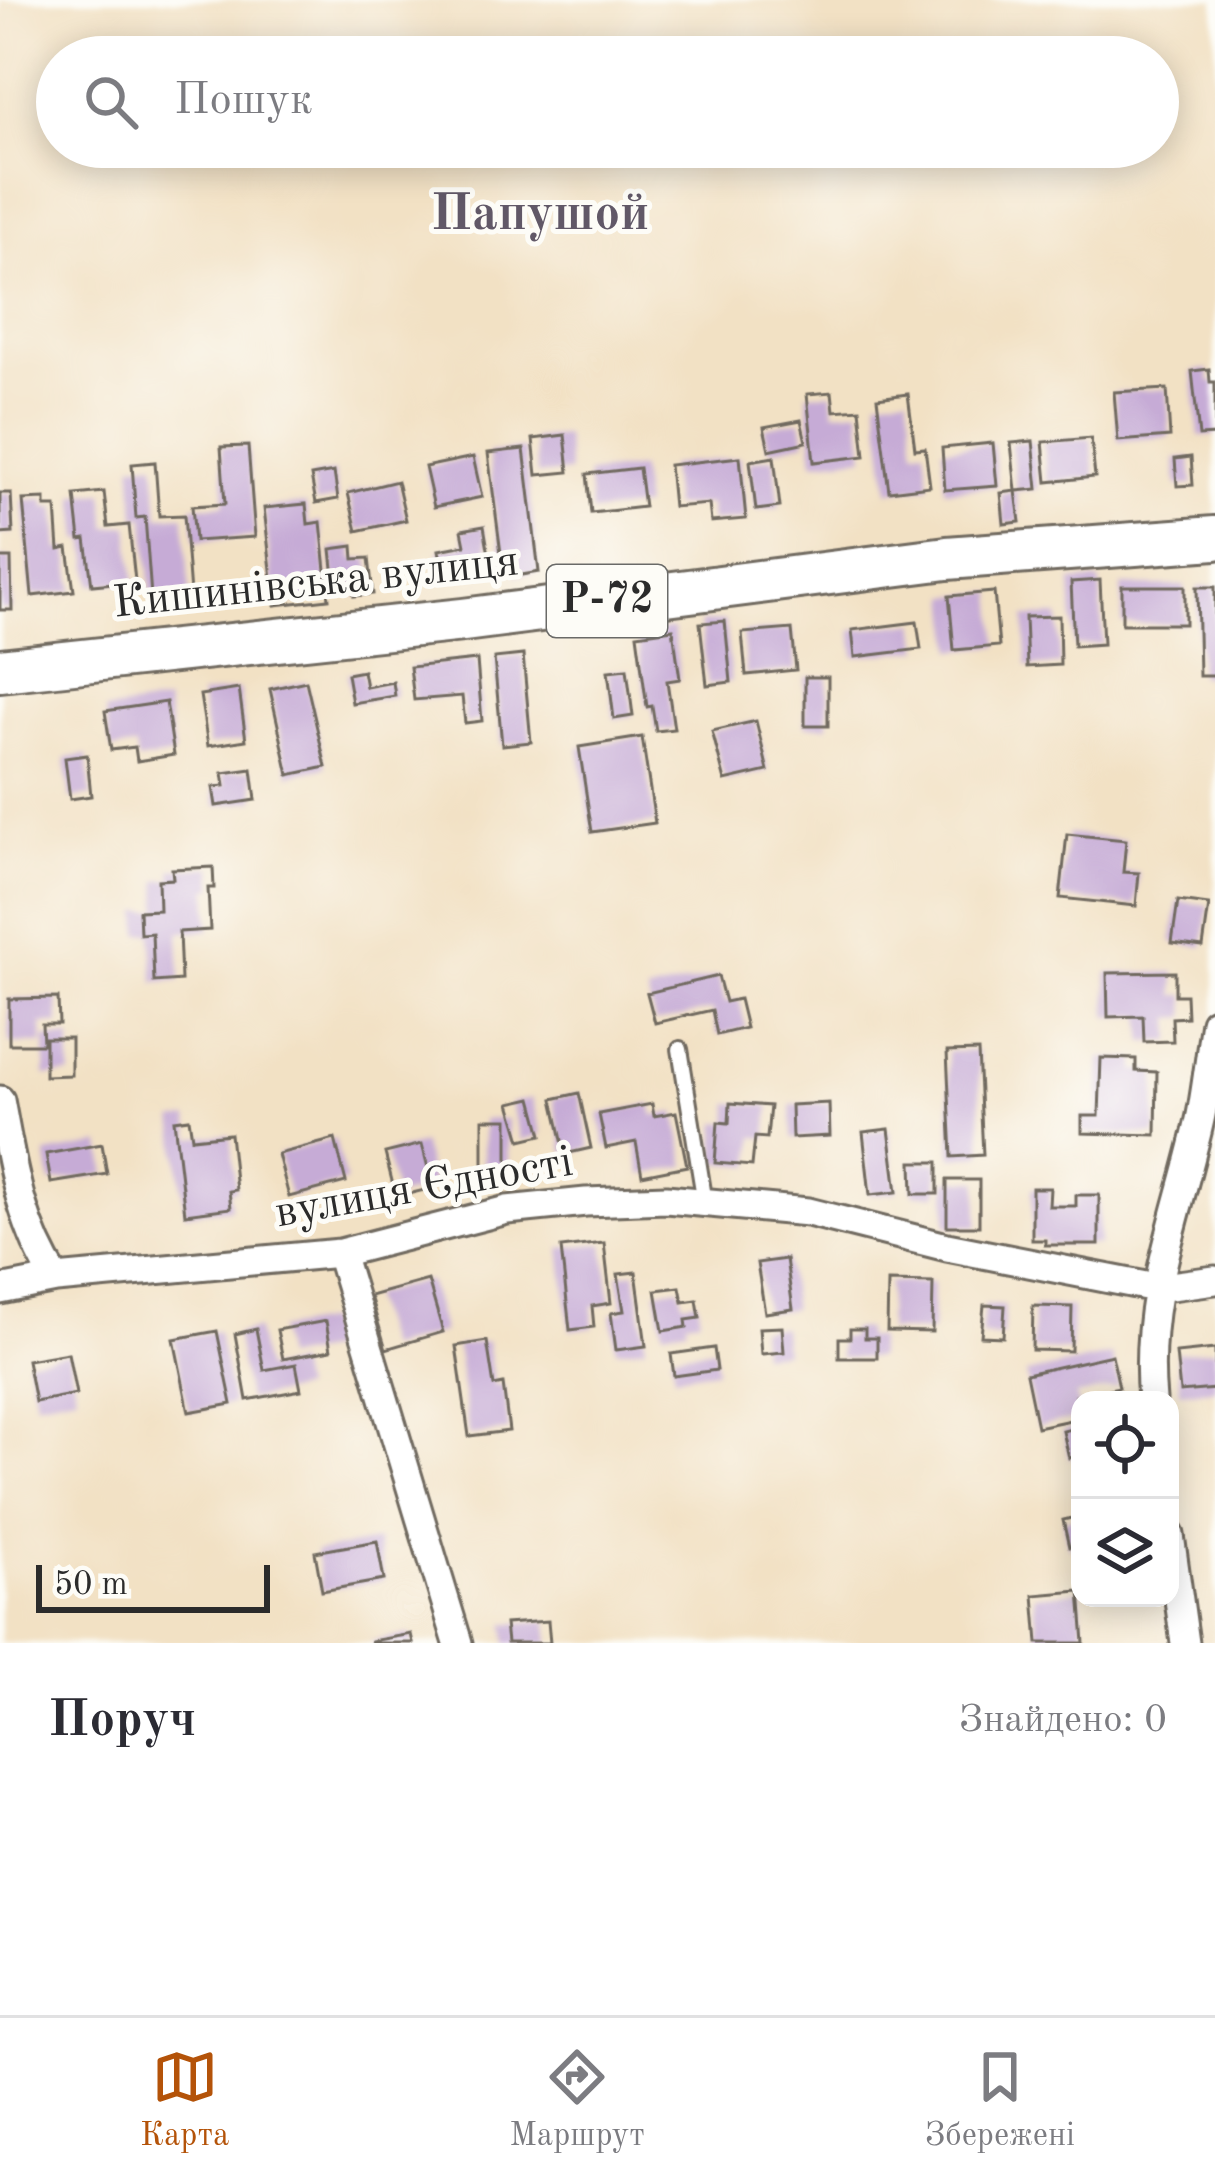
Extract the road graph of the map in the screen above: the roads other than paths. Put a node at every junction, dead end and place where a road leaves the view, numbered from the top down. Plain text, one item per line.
1 (1215, 538) edge
2 (0, 670) edge
3 (1215, 1022) edge
4 (680, 1049) dead end
5 (0, 1100) edge
6 (706, 1203) junction
7 (340, 1252) junction
8 (56, 1279) junction
9 (1215, 1280) edge
10 (1156, 1288) junction
11 (0, 1290) edge
12 (1152, 1391) edge
13 (1179, 1600) edge
14 (458, 1643) edge
15 (1185, 1643) edge

1 - 2 main road, Кишинівська вулиця / Р-72
3 - 10 street
4 - 6 lane
5 - 8 street
6 - 7 street, вулиця Єдності
6 - 10 street, вулиця Єдності
7 - 8 street, вулиця Єдності
7 - 14 street
8 - 11 street, вулиця Єдності
9 - 10 street, вулиця Єдності
10 - 12 street
13 - 15 street

